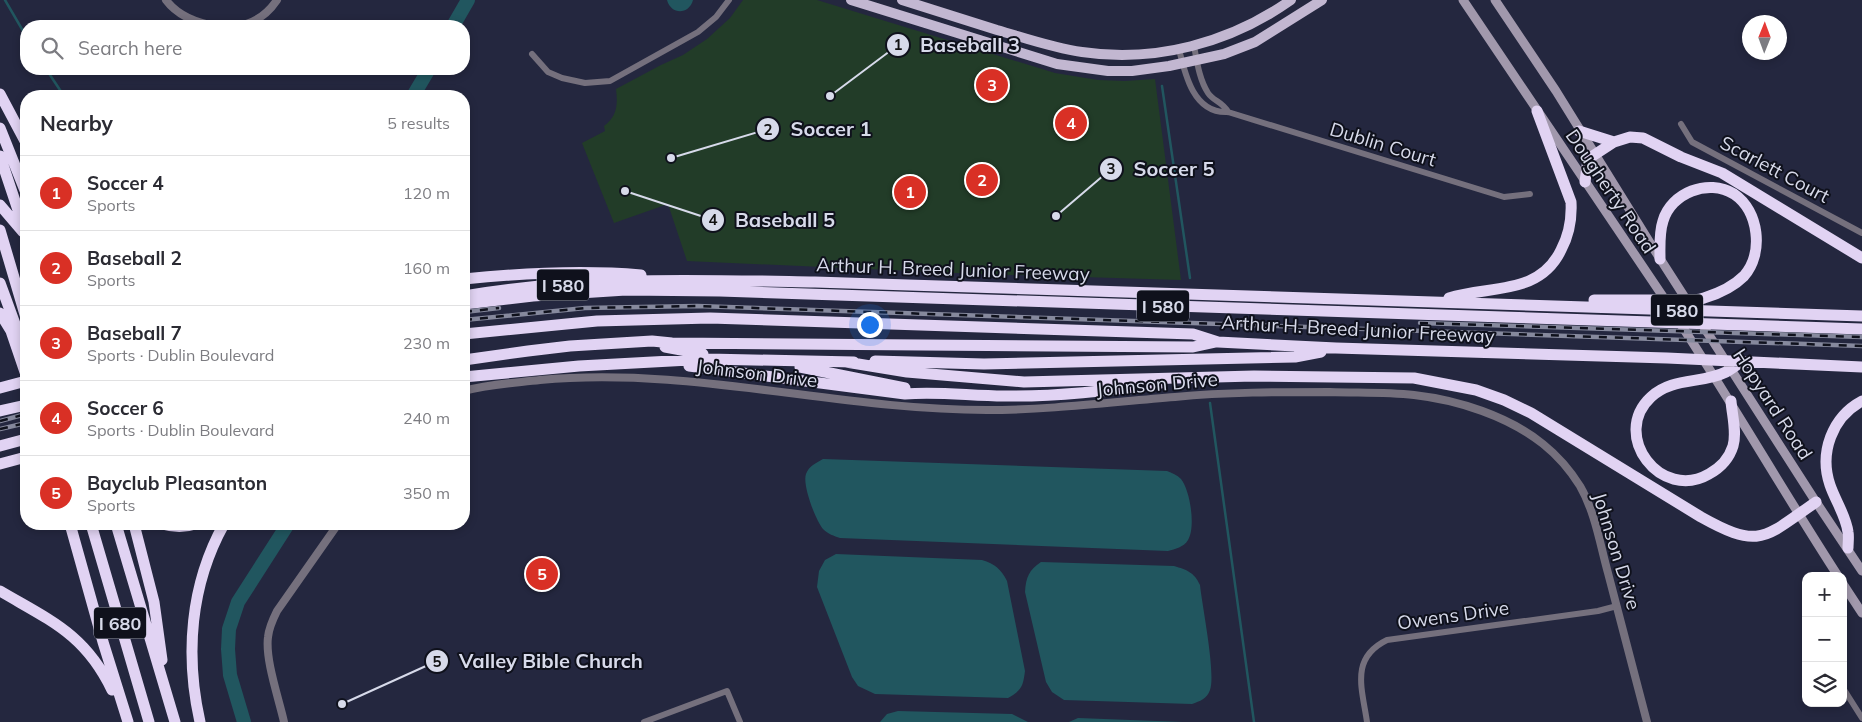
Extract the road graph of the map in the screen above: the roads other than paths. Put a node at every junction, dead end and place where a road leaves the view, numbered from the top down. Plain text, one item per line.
1 (166, 0) edge
2 (277, 0) edge
3 (729, 0) edge
4 (851, 0) edge
5 (902, 0) edge
6 (1291, 0) edge
7 (1322, 0) edge
8 (1463, 0) edge
9 (1495, 0) edge
10 (192, 20) edge
11 (257, 20) edge
12 (966, 36) junction
13 (1026, 39) junction
14 (1194, 46) junction
15 (1179, 49) junction
16 (532, 54) dead end
17 (1197, 61) junction
18 (1182, 64) junction
19 (0, 94) edge
20 (1537, 111) junction
21 (1228, 112) junction
22 (1681, 124) dead end
23 (0, 128) edge
24 (1580, 131) junction
25 (20, 132) edge
26 (1614, 142) junction
27 (1594, 155) junction
28 (0, 156) edge
29 (20, 178) edge
30 (1585, 182) junction
31 (1530, 194) dead end
32 (0, 205) edge
33 (20, 217) edge
34 (20, 228) edge
35 (0, 230) edge
36 (1862, 233) edge
37 (1659, 255) junction
38 (1862, 258) edge
39 (470, 278) edge
40 (662, 280) junction
41 (0, 282) edge
42 (470, 295) edge
43 (20, 298) edge
44 (1439, 302) junction
45 (470, 303) edge
46 (1492, 304) junction
47 (0, 313) edge
48 (1862, 316) edge
49 (1862, 329) edge
50 (470, 333) edge
51 (1218, 342) junction
52 (20, 345) edge
53 (671, 346) junction
54 (1336, 348) junction
55 (20, 350) edge
56 (470, 359) edge
57 (1742, 361) junction
58 (907, 367) junction
59 (1862, 367) edge
60 (470, 371) edge
61 (470, 376) edge
62 (1197, 377) junction
63 (20, 383) edge
64 (0, 388) edge
65 (470, 389) edge
66 (922, 392) junction
67 (1731, 401) junction
68 (1862, 401) edge
69 (20, 406) edge
70 (0, 411) edge
71 (20, 441) edge
72 (0, 446) edge
73 (20, 459) edge
74 (0, 464) edge
75 (1816, 502) junction
76 (1798, 515) junction
77 (72, 530) edge
78 (93, 530) edge
79 (118, 530) edge
80 (136, 530) edge
81 (221, 530) edge
82 (334, 530) edge
83 (1848, 548) junction
84 (1862, 570) edge
85 (1835, 572) edge
86 (1847, 590) edge
87 (0, 591) edge
88 (1617, 606) junction
89 (1862, 613) edge
90 (159, 669) junction
91 (1847, 694) edge
92 (1862, 718) edge
93 (127, 722) edge
94 (149, 722) edge
95 (175, 722) edge
96 (200, 722) edge
97 (284, 722) edge
98 (644, 722) edge
99 (740, 722) edge
100 (1366, 722) edge
101 (1647, 722) edge

1 - 10 street
2 - 11 street
3 - 16 street
4 - 12 main road
5 - 13 main road
6 - 14 main road
7 - 17 main road
8 - 20 main road, Dougherty Road
9 - 24 main road, Dougherty Road
12 - 13 main road
12 - 18 main road
13 - 15 main road
14 - 15 main road
14 - 17 street, Dublin Court
15 - 18 street, Dublin Court
17 - 18 main road
17 - 21 street, Dublin Court
18 - 21 street, Dublin Court
19 - 25 highway
20 - 30 main road, Dougherty Road
20 - 44 highway
21 - 31 street, Dublin Court
22 - 36 street, Scarlett Court
23 - 29 highway
24 - 26 highway
24 - 27 main road, Dougherty Road
26 - 27 highway
26 - 38 highway
27 - 30 highway
27 - 37 main road, Dougherty Road
28 - 33 highway
30 - 67 main road, Dougherty Road
32 - 34 highway
35 - 43 highway
37 - 46 highway
37 - 75 main road, Hopyard Road
39 - 40 highway
40 - 42 highway, Arthur H. Breed Junior Freeway / I 580
40 - 44 highway, Arthur H. Breed Junior Freeway / I 580
41 - 52 highway
44 - 46 highway, Arthur H. Breed Junior Freeway / I 580
45 - 49 highway, I 580
46 - 48 highway, Arthur H. Breed Junior Freeway / I 580
47 - 55 highway
50 - 51 highway, Arthur H. Breed Junior Freeway / I 580
51 - 53 highway
51 - 54 highway, Arthur H. Breed Junior Freeway / I 580
53 - 56 highway
53 - 66 highway
54 - 57 highway, Arthur H. Breed Junior Freeway / I 580
54 - 58 highway
57 - 59 highway, Arthur H. Breed Junior Freeway / I 580
57 - 67 highway
58 - 61 highway
58 - 62 highway
60 - 66 highway
62 - 66 highway
62 - 76 highway
63 - 64 highway
65 - 88 street, Johnson Drive
67 - 76 main road, Hopyard Road
68 - 83 highway
69 - 70 highway
71 - 72 highway
73 - 74 highway
75 - 76 highway
75 - 83 main road, Hopyard Road
76 - 85 main road, Hopyard Road
77 - 93 highway
78 - 94 highway, I 680
79 - 90 highway, I 680
80 - 90 highway
81 - 96 highway
82 - 97 street
83 - 84 main road, Hopyard Road
86 - 89 main road
87 - 93 highway
88 - 100 street, Owens Drive
88 - 101 street, Johnson Drive
90 - 95 highway, I 680
91 - 92 street
98 - 99 street

